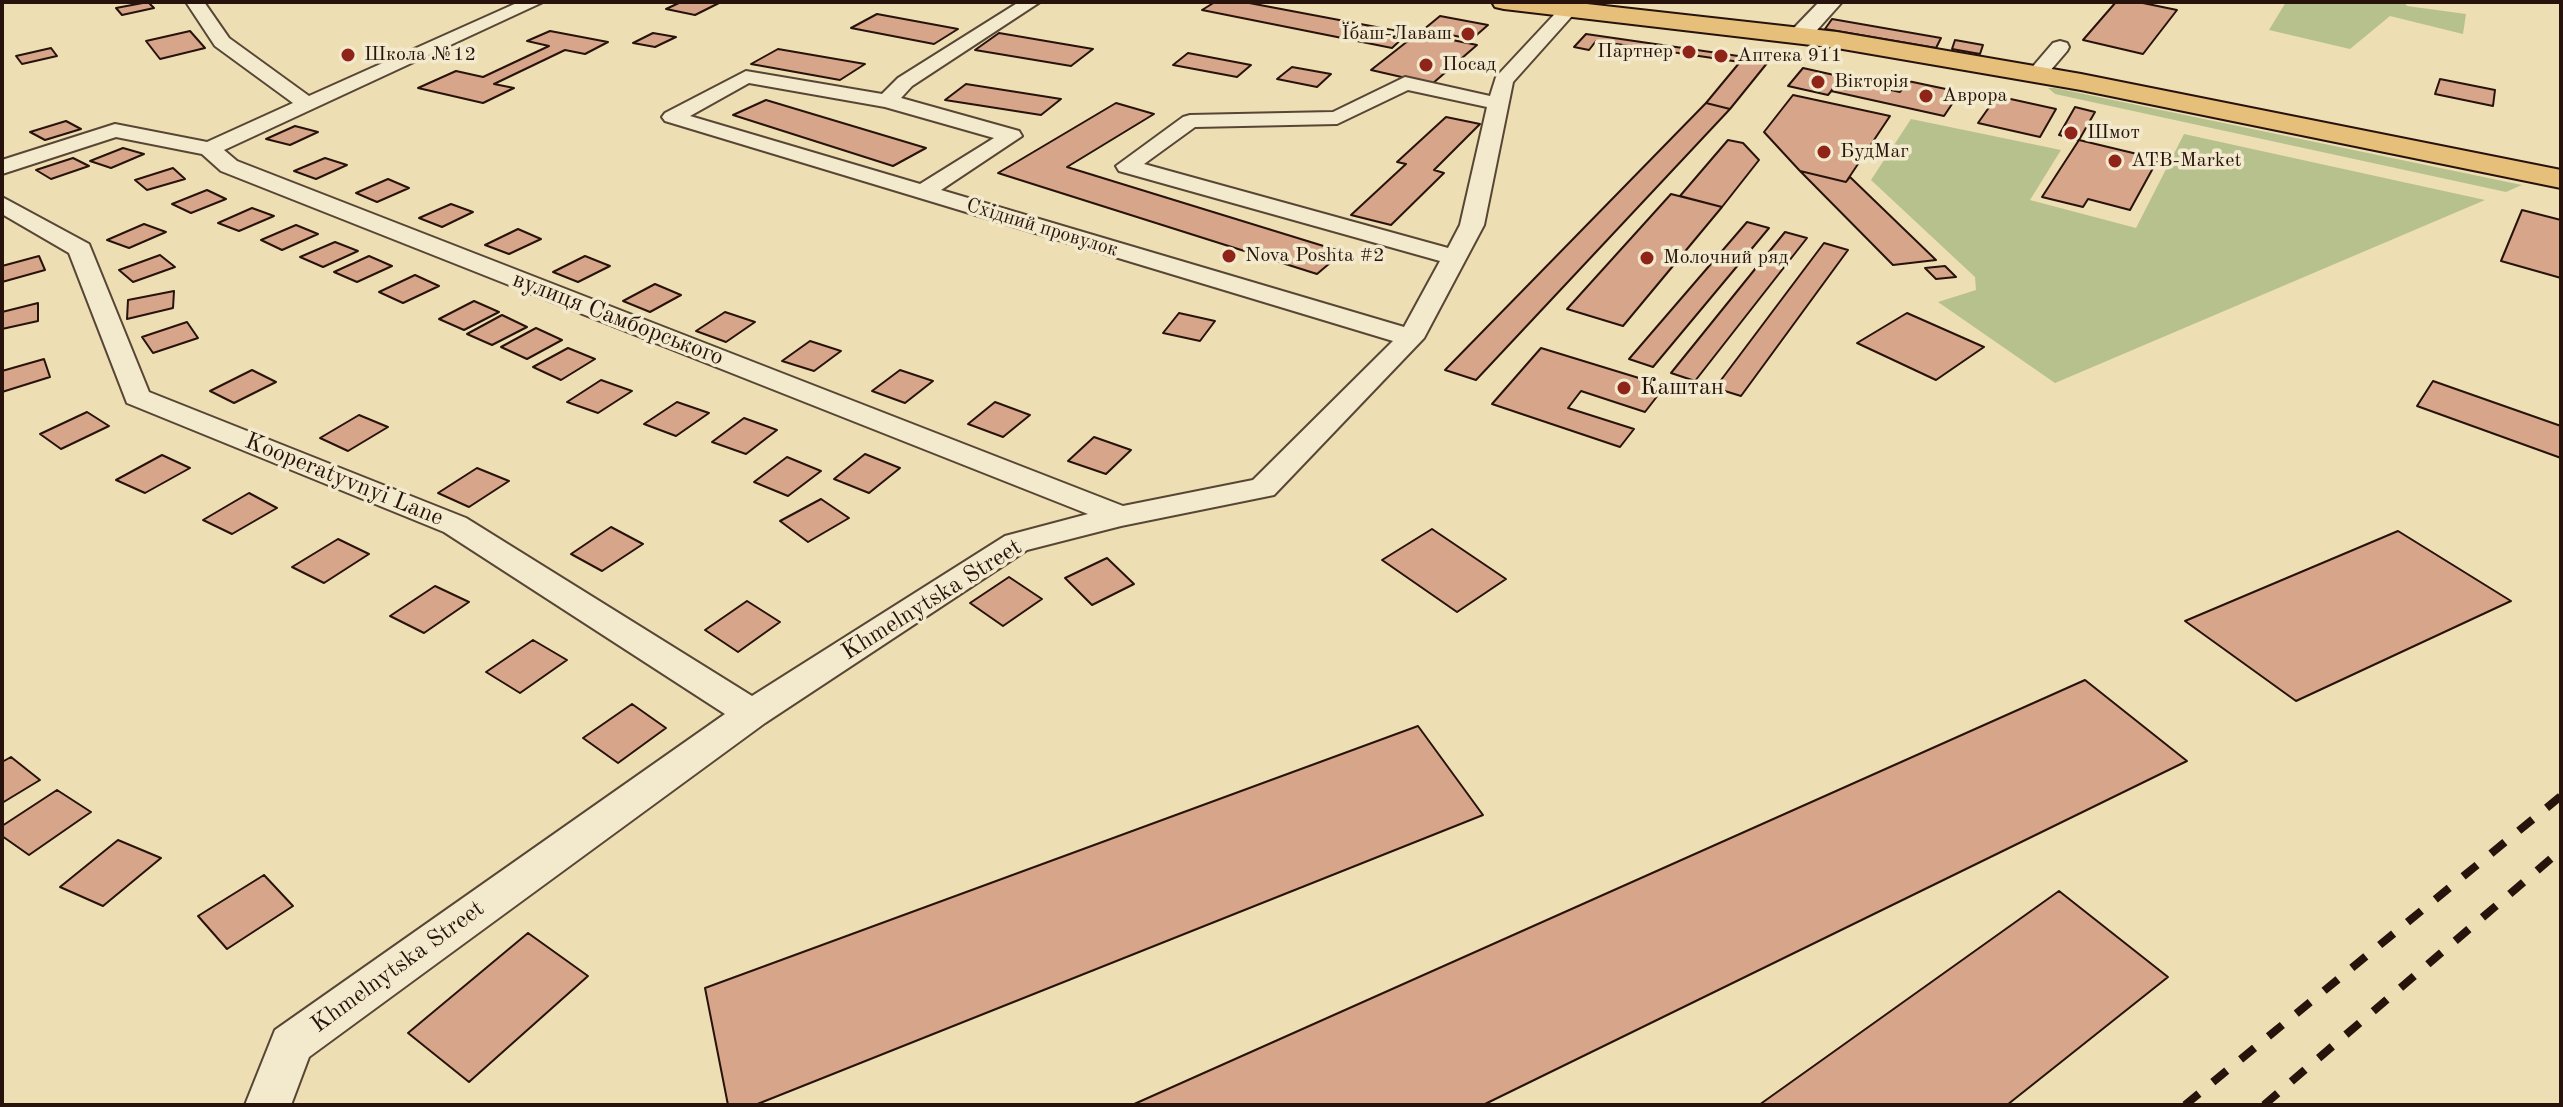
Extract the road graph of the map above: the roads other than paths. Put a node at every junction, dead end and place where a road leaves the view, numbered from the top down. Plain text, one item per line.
1 (195, 2) edge
2 (534, 2) edge
3 (1031, 2) edge
4 (1504, 2) edge
5 (1831, 2) edge
6 (1571, 7) junction
7 (1801, 34) junction
8 (2060, 47) dead end
9 (2036, 75) junction
10 (887, 101) junction
11 (307, 104) junction
12 (1499, 104) junction
13 (209, 149) junction
14 (2, 167) edge
15 (2561, 179) edge
16 (923, 192) junction
17 (2, 204) edge
18 (1454, 257) junction
19 (1411, 338) junction
20 (1121, 516) junction
21 (752, 714) junction
22 (268, 1105) edge

1 - 11 street
2 - 11 street
3 - 10 street
4 - 6 main road
5 - 7 street
6 - 7 main road
6 - 12 street, Khmelnytska Street
7 - 9 main road
8 - 9 street
9 - 15 main road
10 - 16 street
10 - 16 street, Східний провулок
11 - 13 street
12 - 18 street, Khmelnytska Street
12 - 18 street
13 - 14 street, вулиця Самборського
13 - 20 street, вулиця Самборського
16 - 19 street, Східний провулок
17 - 21 street, Kooperatyvnyi Lane
18 - 19 street, Khmelnytska Street
19 - 20 street, Khmelnytska Street
20 - 21 street, Khmelnytska Street
21 - 22 street, Khmelnytska Street

